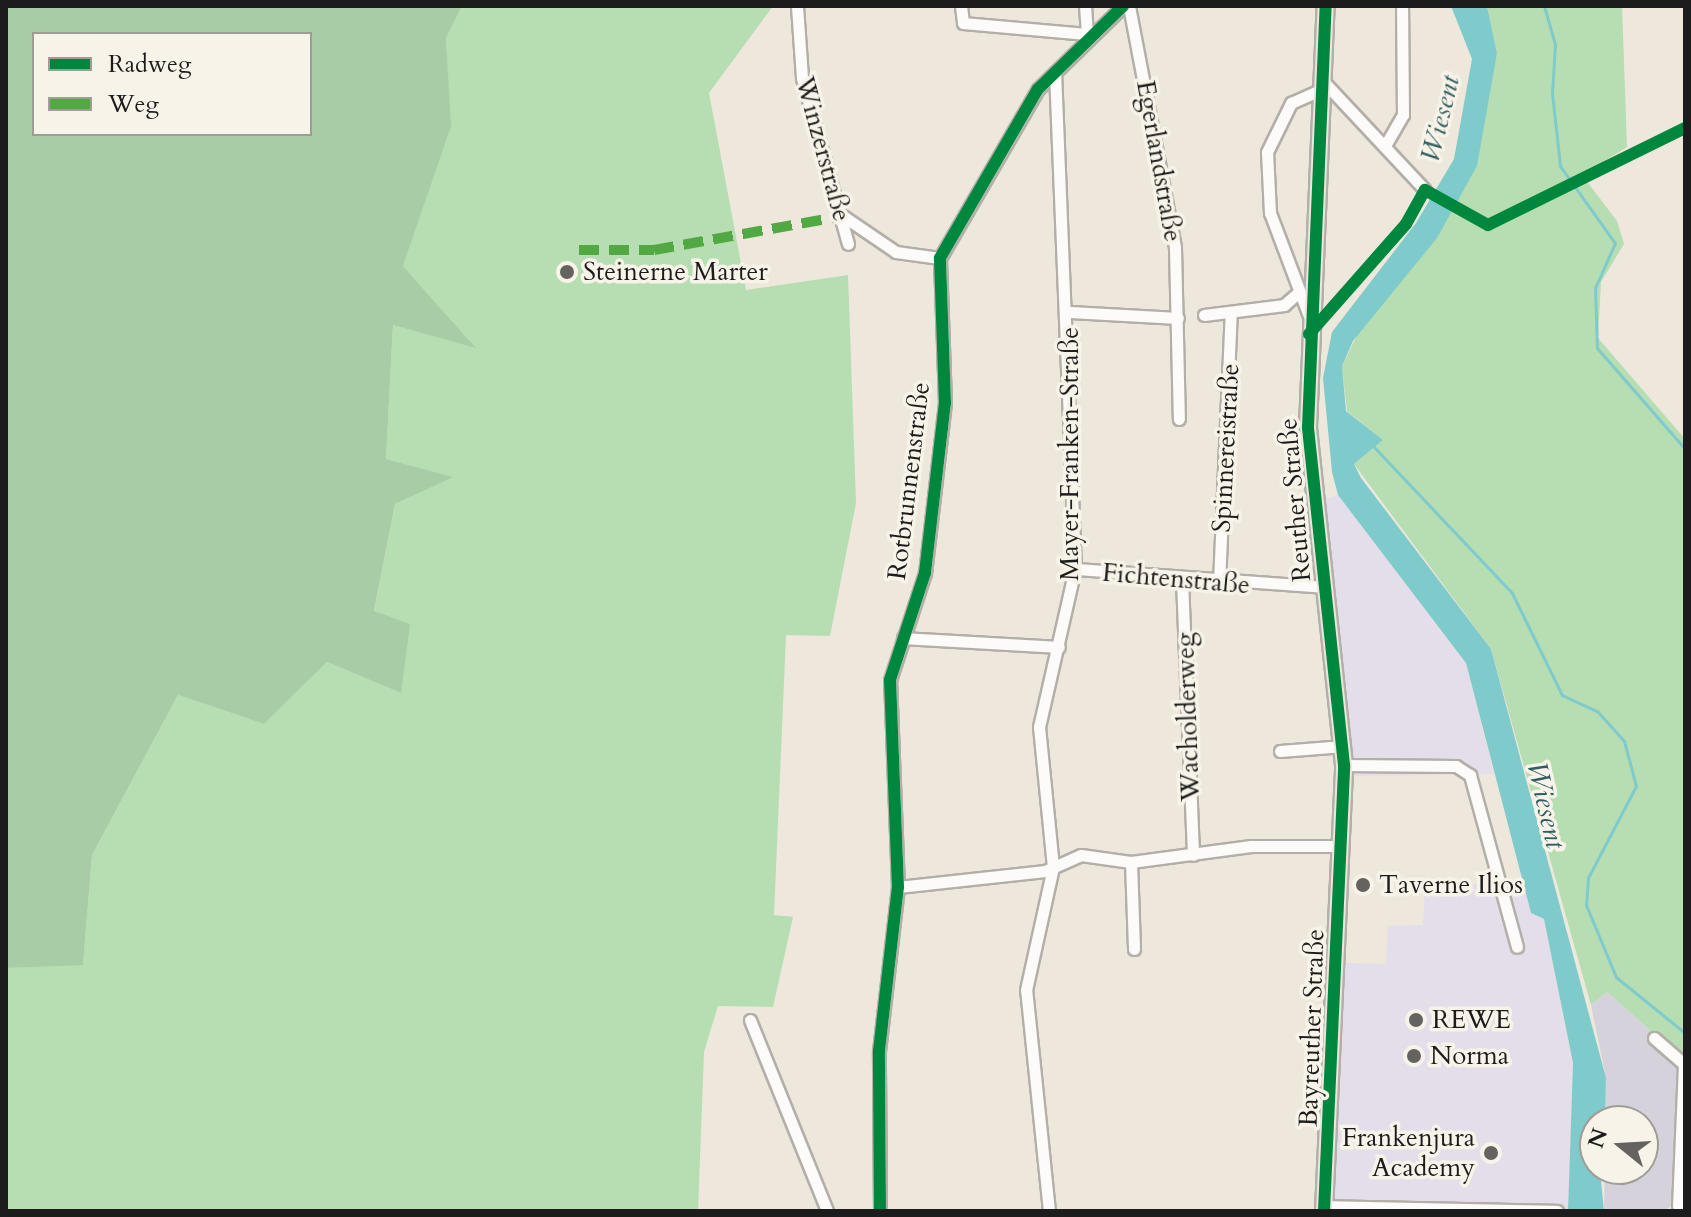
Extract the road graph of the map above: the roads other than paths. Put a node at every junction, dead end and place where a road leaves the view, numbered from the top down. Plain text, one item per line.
1 (797, 6) edge
2 (961, 6) edge
3 (1085, 6) edge
4 (1126, 6) edge
5 (1326, 6) edge
6 (1402, 6) edge
7 (1087, 34) junction
8 (1055, 72) junction
9 (1323, 85) junction
10 (1386, 144) junction
11 (1425, 190) dead end
12 (843, 216) junction
13 (848, 244) dead end
14 (940, 258) junction
15 (1298, 293) junction
16 (1070, 312) junction
17 (1231, 312) junction
18 (1204, 315) dead end
19 (1309, 316) junction
20 (1178, 318) junction
21 (1179, 419) dead end
22 (1075, 569) junction
23 (1182, 580) junction
24 (1219, 583) junction
25 (1324, 587) junction
26 (903, 638) junction
27 (1059, 647) junction
28 (1344, 746) junction
29 (1280, 751) dead end
30 (1344, 765) junction
31 (1340, 846) junction
32 (1193, 855) junction
33 (1131, 862) junction
34 (1053, 867) junction
35 (898, 887) junction
36 (1517, 947) dead end
37 (1134, 949) dead end
38 (750, 1020) dead end
39 (1654, 1038) dead end
40 (1324, 1208) edge
41 (1677, 1209) edge
42 (827, 1211) edge
43 (880, 1211) edge
44 (1049, 1211) edge
45 (1557, 1211) edge

1 - 12 street, Winzerstraße
2 - 7 street
3 - 7 street
4 - 7 street
4 - 20 street, Egerlandstraße
5 - 9 main road, Reuther Straße
6 - 10 street
7 - 8 street
8 - 14 street
8 - 16 street, Mayer-Franken-Straße
9 - 10 street
9 - 15 street, Reuther Straße
9 - 19 main road, Reuther Straße
10 - 11 street
12 - 13 street, Winzerstraße
12 - 14 street
14 - 26 street, Rotbrunnenstraße
15 - 17 street
15 - 19 street, Reuther Straße
16 - 20 street
16 - 22 street, Mayer-Franken-Straße
17 - 18 street
17 - 24 street, Spinnereistraße
19 - 25 main road, Reuther Straße
20 - 21 street, Egerlandstraße
22 - 23 street, Fichtenstraße
22 - 27 street, Mayer-Franken-Straße
23 - 24 street, Fichtenstraße
23 - 32 street, Wacholderweg
24 - 25 street, Fichtenstraße
25 - 28 main road, Reuther Straße
26 - 27 street
26 - 35 street, Rotbrunnenstraße
27 - 34 street, Mayer-Franken-Straße
28 - 29 street
28 - 30 main road, Reuther Straße
30 - 31 main road, Reuther Straße
30 - 36 street
31 - 32 street
31 - 40 main road, Bayreuther Straße
32 - 33 street
33 - 34 street
33 - 37 street
34 - 35 street
34 - 44 street, Mayer-Franken-Straße
35 - 43 street, Rotbrunnenstraße
38 - 42 street
39 - 41 street
40 - 45 street

